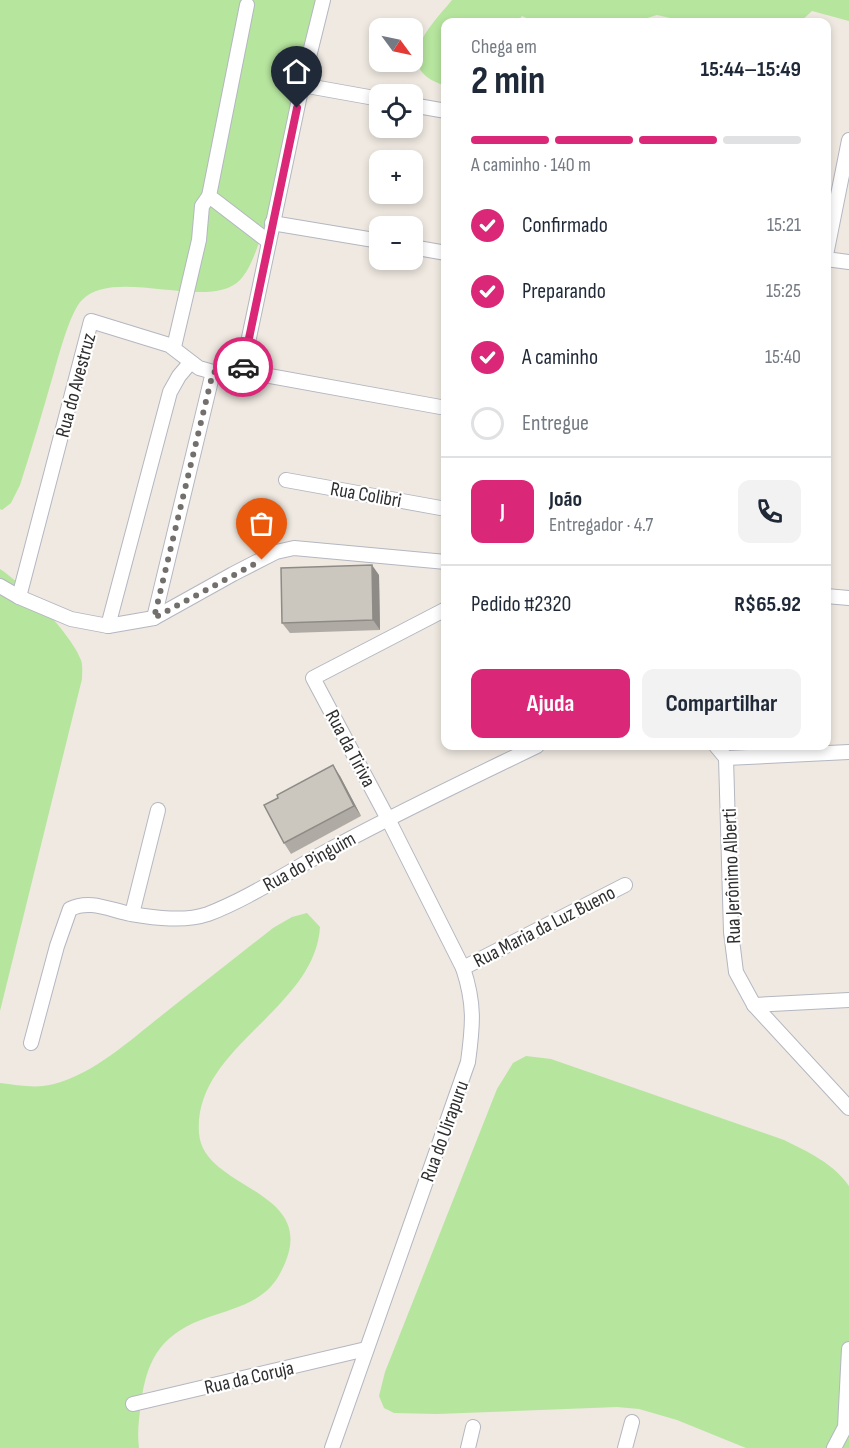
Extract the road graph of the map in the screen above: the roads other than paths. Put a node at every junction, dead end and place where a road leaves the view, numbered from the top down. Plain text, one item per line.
1 (323, 0) edge
2 (247, 5) dead end
3 (302, 85) junction
4 (369, 97) edge
5 (423, 107) edge
6 (441, 110) edge
7 (849, 140) edge
8 (208, 196) junction
9 (273, 223) junction
10 (831, 232) edge
11 (369, 240) edge
12 (269, 242) junction
13 (423, 249) edge
14 (441, 252) edge
15 (831, 258) edge
16 (849, 262) edge
17 (174, 347) junction
18 (190, 363) junction
19 (243, 371) junction
20 (213, 372) junction
21 (441, 407) edge
22 (286, 480) dead end
23 (441, 508) edge
24 (441, 562) edge
25 (0, 586) edge
26 (831, 596) edge
27 (19, 597) junction
28 (849, 598) edge
29 (441, 612) edge
30 (154, 618) junction
31 (108, 626) junction
32 (529, 750) edge
33 (720, 750) edge
34 (849, 752) edge
35 (726, 758) junction
36 (158, 810) dead end
37 (388, 819) junction
38 (626, 885) dead end
39 (132, 914) junction
40 (463, 968) junction
41 (849, 1000) edge
42 (754, 1005) junction
43 (31, 1043) dead end
44 (849, 1108) edge
45 (366, 1349) junction
46 (849, 1349) edge
47 (133, 1404) dead end
48 (632, 1422) dead end
49 (473, 1426) dead end
50 (847, 1427) edge
51 (332, 1448) edge
52 (468, 1448) edge
53 (625, 1448) edge
54 (834, 1448) edge

1 - 3 street
2 - 8 street
3 - 4 street
3 - 9 street
5 - 6 street
7 - 10 street
8 - 12 street
8 - 17 street
9 - 11 street
9 - 12 street
12 - 19 street
13 - 14 street
15 - 16 street
17 - 18 street, Rua do Avestruz
17 - 27 street, Rua do Avestruz
18 - 20 street, Rua do Avestruz
18 - 31 street
19 - 20 street, Rua do Avestruz
19 - 21 street, Rua do Avestruz
20 - 30 street
22 - 23 street, Rua Colibri
24 - 30 street
25 - 27 street
26 - 28 street
27 - 31 street
29 - 37 street, Rua da Tiriva
30 - 31 street
32 - 37 street, Rua do Pinguim
33 - 35 street
34 - 35 street
35 - 42 street, Rua Jerônimo Alberti
36 - 39 street
37 - 39 street, Rua do Pinguim
37 - 40 street, Rua do Uirapuru
38 - 40 street, Rua Maria da Luz Bueno
39 - 43 street, Rua do Pinguim
40 - 45 street, Rua do Uirapuru
41 - 42 street
42 - 44 street, Rua Jerônimo Alberti
45 - 47 street, Rua da Coruja
45 - 51 street, Rua do Uirapuru
46 - 50 street
48 - 53 street
49 - 52 street
50 - 54 street

